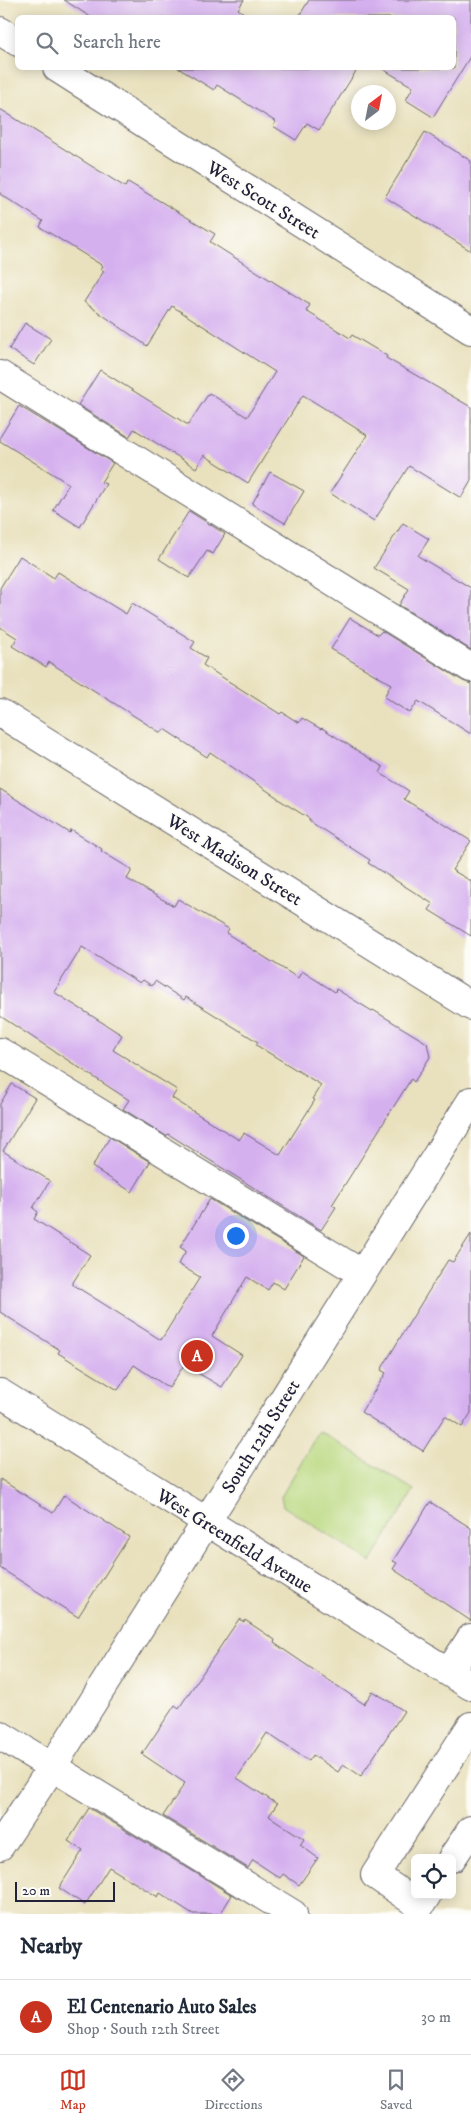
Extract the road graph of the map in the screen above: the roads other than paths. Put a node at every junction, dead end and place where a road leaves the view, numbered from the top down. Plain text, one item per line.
1 (0, 31) edge
2 (15, 40) edge
3 (61, 70) edge
4 (471, 330) edge
5 (0, 375) edge
6 (471, 668) edge
7 (0, 713) edge
8 (471, 1006) edge
9 (0, 1052) edge
10 (471, 1101) edge
11 (361, 1273) junction
12 (0, 1393) edge
13 (206, 1522) junction
14 (471, 1638) edge
15 (460, 1679) edge
16 (471, 1726) edge
17 (0, 1735) edge
18 (52, 1767) junction
19 (471, 1830) edge
20 (0, 1846) edge
21 (455, 1854) edge
22 (424, 1899) edge
23 (293, 1914) edge

1 - 2 street
3 - 4 street, West Scott Street
5 - 6 street
7 - 8 street, West Madison Street
9 - 11 street
10 - 11 street, South 12th Street
11 - 13 street, South 12th Street
12 - 13 street, West Greenfield Avenue
13 - 15 street, West Greenfield Avenue
13 - 18 street, South 12th Street
14 - 15 street
16 - 22 street
17 - 18 street
18 - 20 street, South 12th Street
18 - 23 street
19 - 21 street

